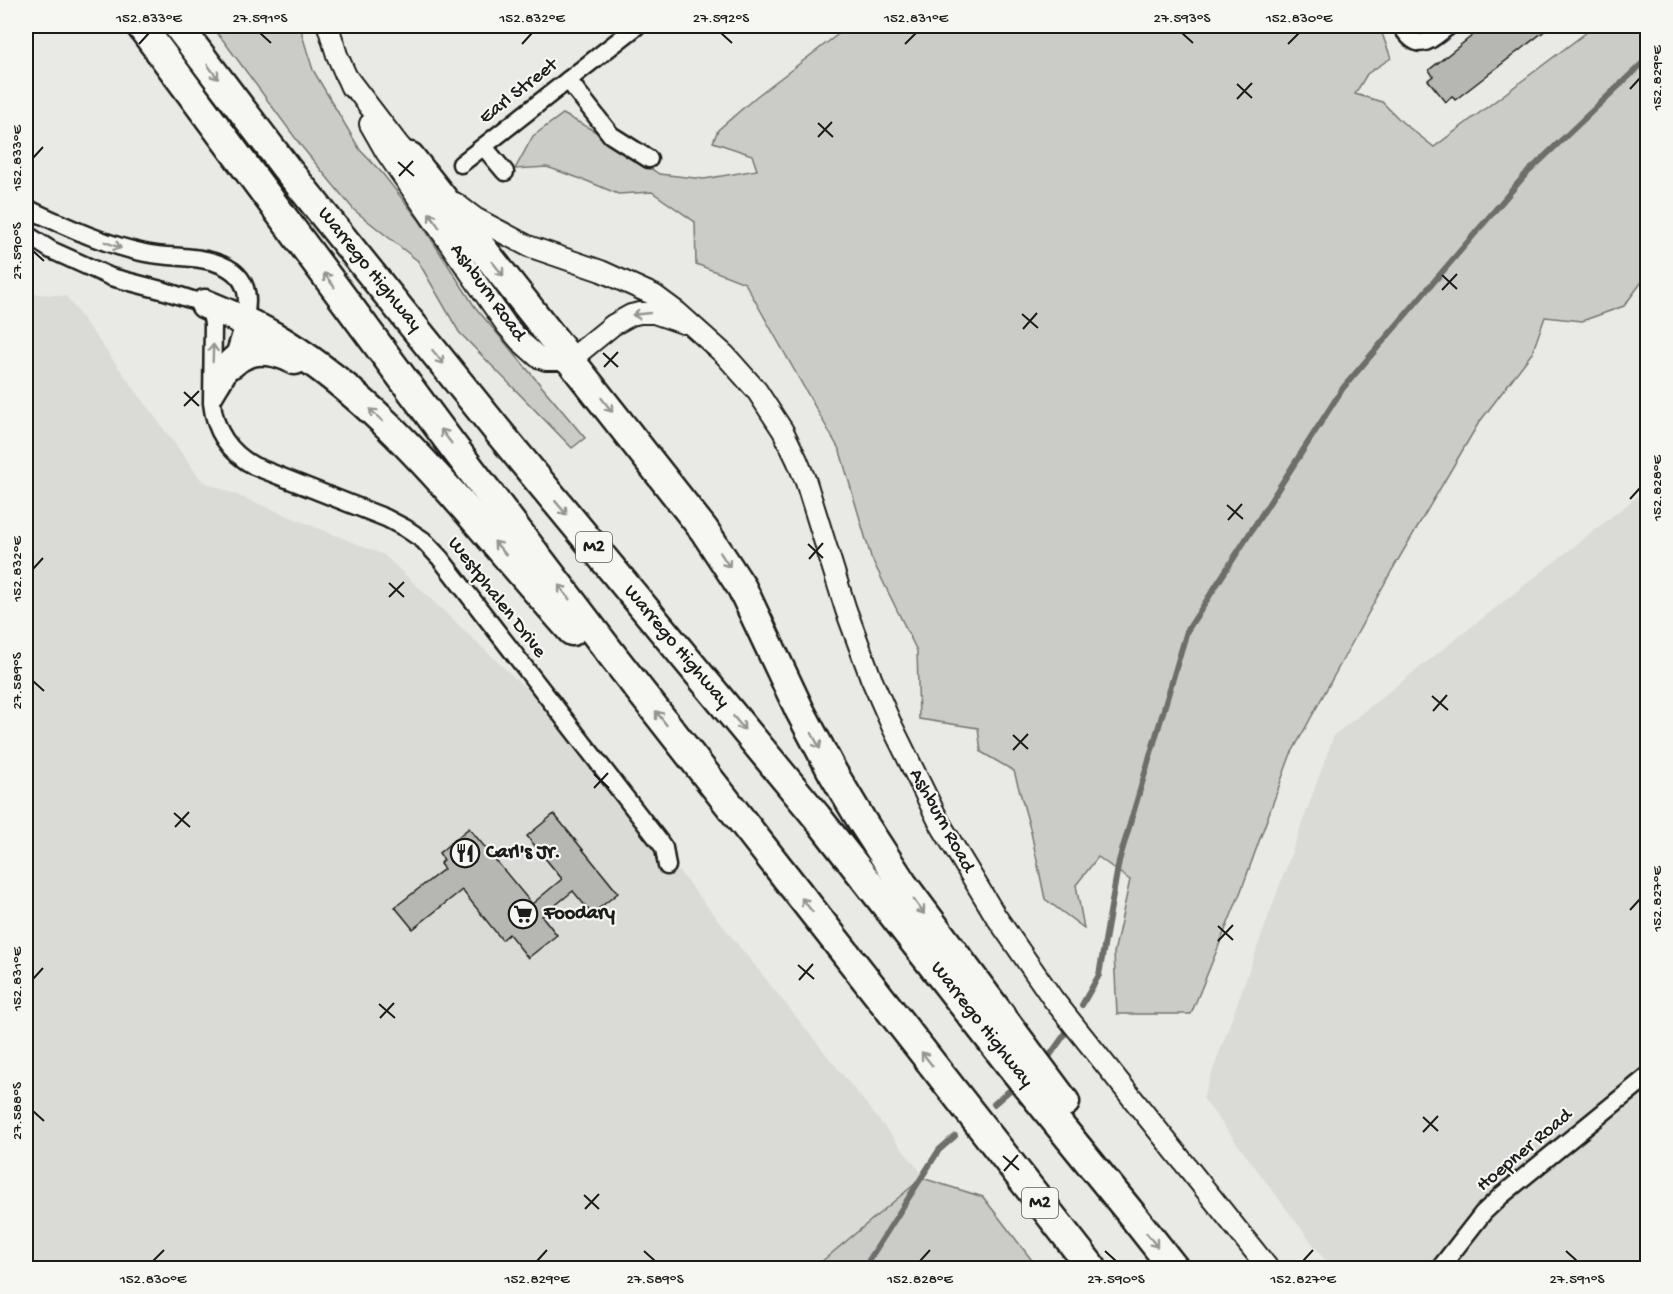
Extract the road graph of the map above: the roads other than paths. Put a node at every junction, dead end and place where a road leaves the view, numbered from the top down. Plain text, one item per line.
1 (141, 26) edge
2 (178, 26) edge
3 (328, 26) edge
4 (637, 26) edge
5 (1401, 26) edge
6 (1449, 26) edge
7 (346, 76) junction
8 (568, 80) junction
9 (484, 147) junction
10 (410, 158) junction
11 (649, 159) dead end
12 (461, 164) dead end
13 (505, 172) dead end
14 (26, 208) edge
15 (26, 234) edge
16 (205, 304) junction
17 (245, 322) junction
18 (696, 330) junction
19 (570, 360) junction
20 (232, 363) junction
21 (352, 393) junction
22 (212, 403) junction
23 (612, 655) junction
24 (667, 866) dead end
25 (1647, 1076) edge
26 (1130, 1211) junction
27 (1092, 1269) edge
28 (1174, 1269) edge
29 (1268, 1269) edge
30 (1440, 1269) edge

23 -> 1 highway, Warrego Highway / M2
2 -> 26 highway, Warrego Highway / M2
3 - 7 street, Ashburn Road
4 - 8 street, Earl Street
5 - 6 street
7 - 10 street, Ashburn Road
19 -> 7 street, Ashburn Road
8 - 9 street, Earl Street
8 - 11 street
9 - 12 street, Earl Street
9 - 13 street, Earl Street
10 - 18 street, Ashburn Road
10 -> 19 highway
14 -> 17 street
15 - 16 street
16 - 17 highway
22 -> 16 street, Westphalen Drive
17 - 20 street
17 - 21 highway
18 -> 19 street, Ashburn Road
18 - 29 street, Ashburn Road
19 -> 26 highway
20 - 21 highway
20 - 22 street
23 -> 21 highway
22 - 24 street, Westphalen Drive
27 -> 23 highway, Warrego Highway / M2
25 - 30 street, Hoepner Road
26 -> 28 highway, Warrego Highway / M2

